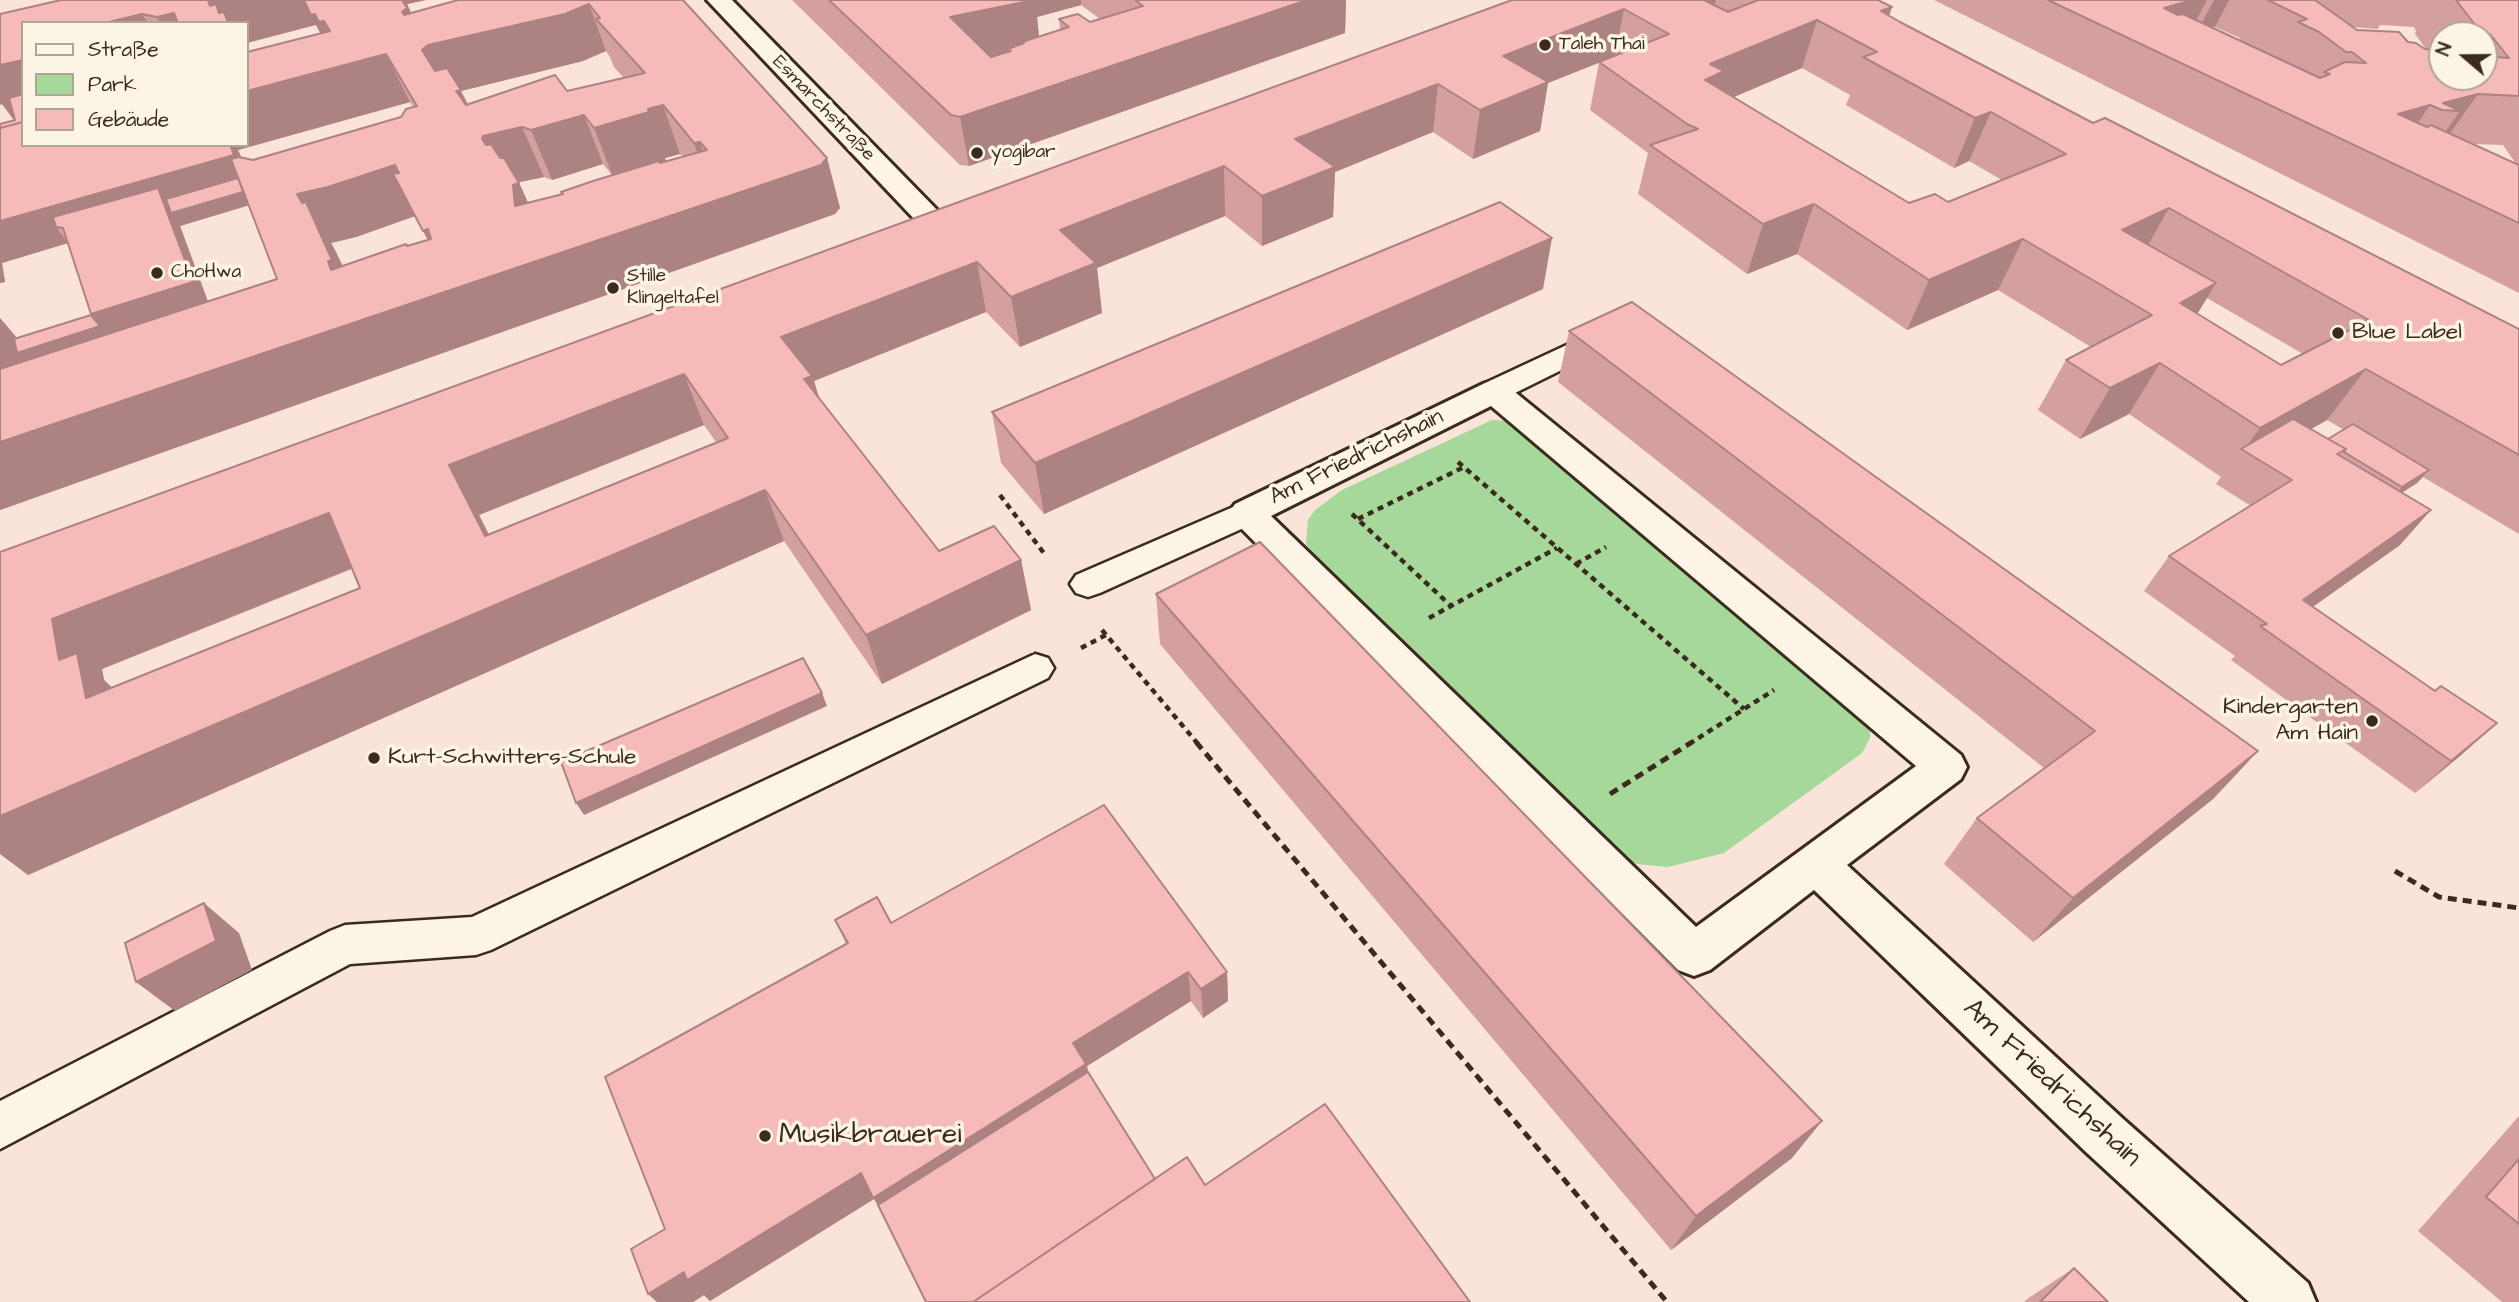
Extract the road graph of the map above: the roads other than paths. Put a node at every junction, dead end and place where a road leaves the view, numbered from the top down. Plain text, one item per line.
1 (719, 0) edge
2 (895, 229) edge
3 (1601, 338) edge
4 (1494, 391) junction
5 (1248, 513) junction
6 (1088, 584) dead end
7 (1035, 668) dead end
8 (1816, 864) junction
9 (0, 1126) edge
10 (2289, 1302) edge

1 - 2 street, Esmarchstraße
3 - 4 lane
4 - 5 street, Am Friedrichshain
4 - 8 street, Am Friedrichshain
5 - 6 lane
5 - 8 street, Am Friedrichshain
7 - 9 lane
8 - 10 street, Am Friedrichshain

